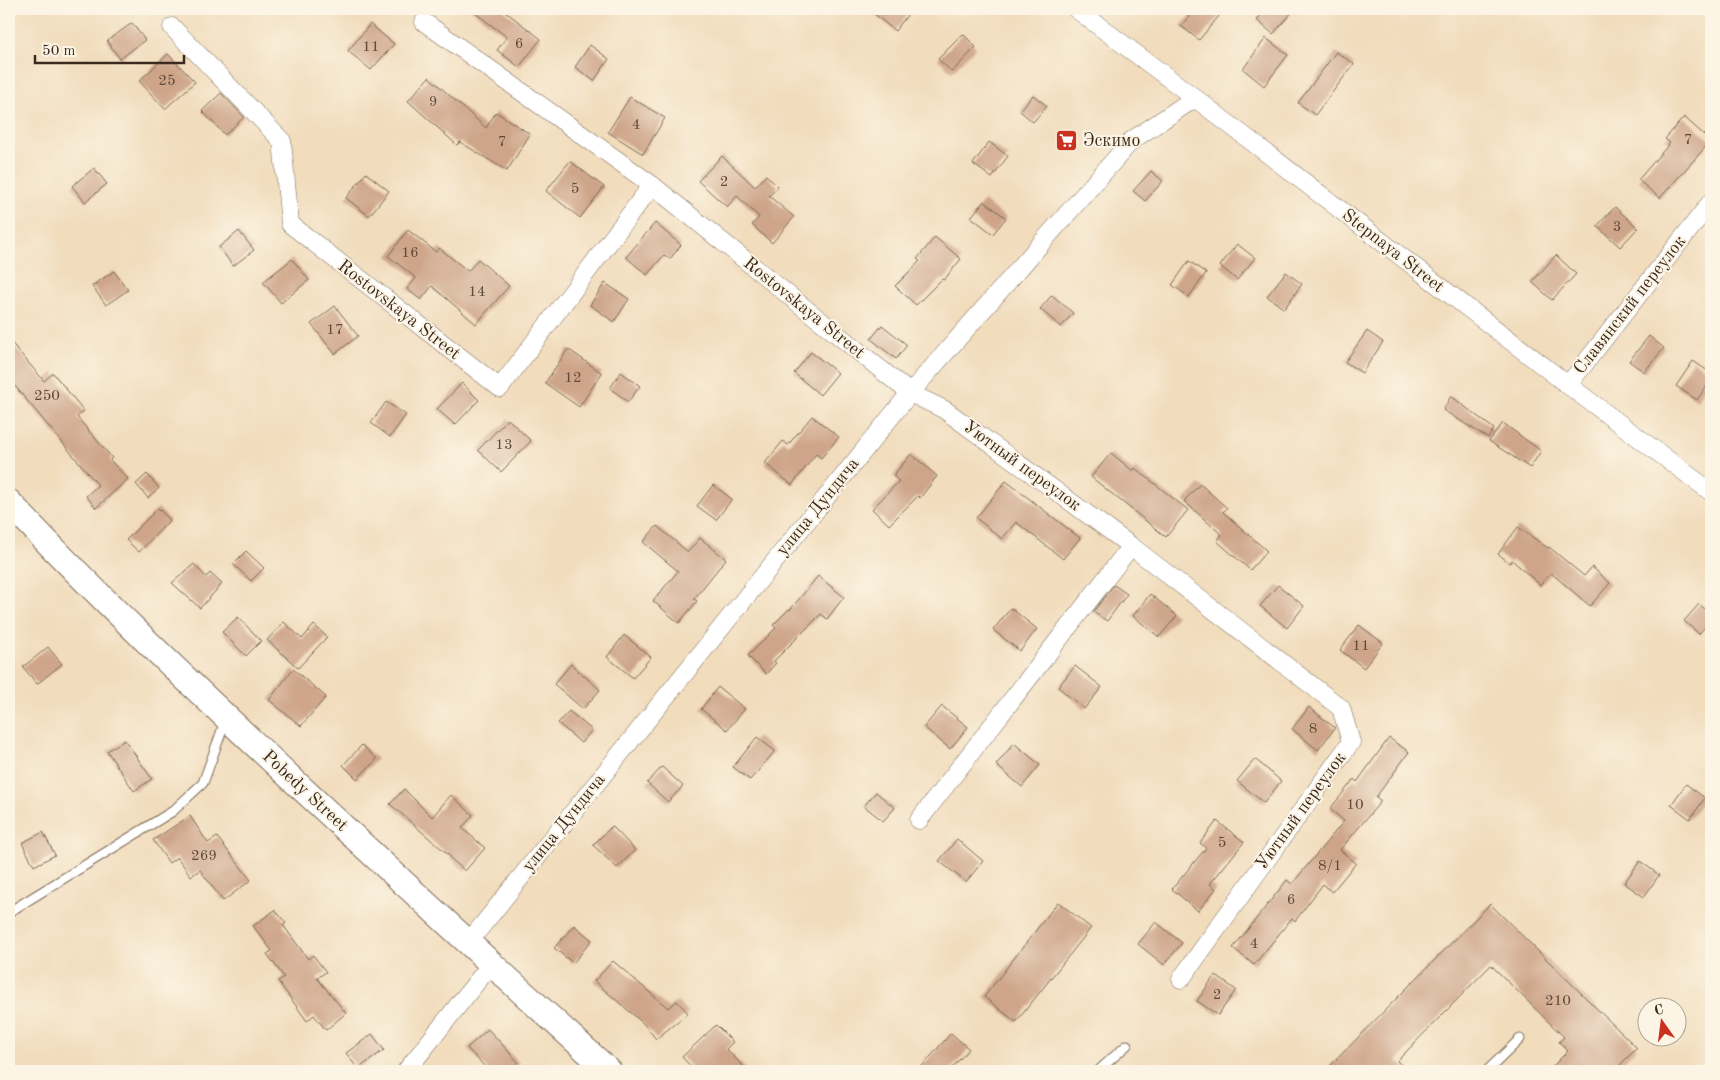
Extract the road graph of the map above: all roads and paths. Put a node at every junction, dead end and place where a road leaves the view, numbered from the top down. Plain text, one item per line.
1 (1076, 9) edge
2 (424, 22) dead end
3 (172, 27) dead end
4 (1195, 98) junction
5 (652, 185) junction
6 (1711, 202) edge
7 (1568, 385) junction
8 (910, 393) junction
9 (1711, 492) edge
10 (9, 502) edge
11 (1131, 546) junction
12 (226, 717) junction
13 (919, 820) dead end
14 (9, 912) edge
15 (468, 943) junction
16 (492, 964) junction
17 (1181, 979) dead end
18 (1520, 1038) dead end
19 (1127, 1045) dead end
20 (406, 1071) edge
21 (608, 1071) edge
22 (1098, 1071) edge
23 (1487, 1071) edge

1 - 4 street, Stepnaya Street
2 - 5 street, Rostovskaya Street
3 - 5 street, Rostovskaya Street
4 - 7 street, Stepnaya Street
4 - 8 street, улица Дундича
5 - 8 street, Rostovskaya Street
6 - 7 street, Славянский переулок
7 - 9 street, Stepnaya Street
8 - 11 street, Уютный переулок
8 - 15 street, улица Дундича
10 - 12 street, Pobedy Street
11 - 13 street
11 - 17 street, Уютный переулок
12 - 14 lane
12 - 15 street, Pobedy Street
15 - 16 street, Pobedy Street
16 - 20 street
16 - 21 street, Pobedy Street
18 - 23 lane
19 - 22 lane

